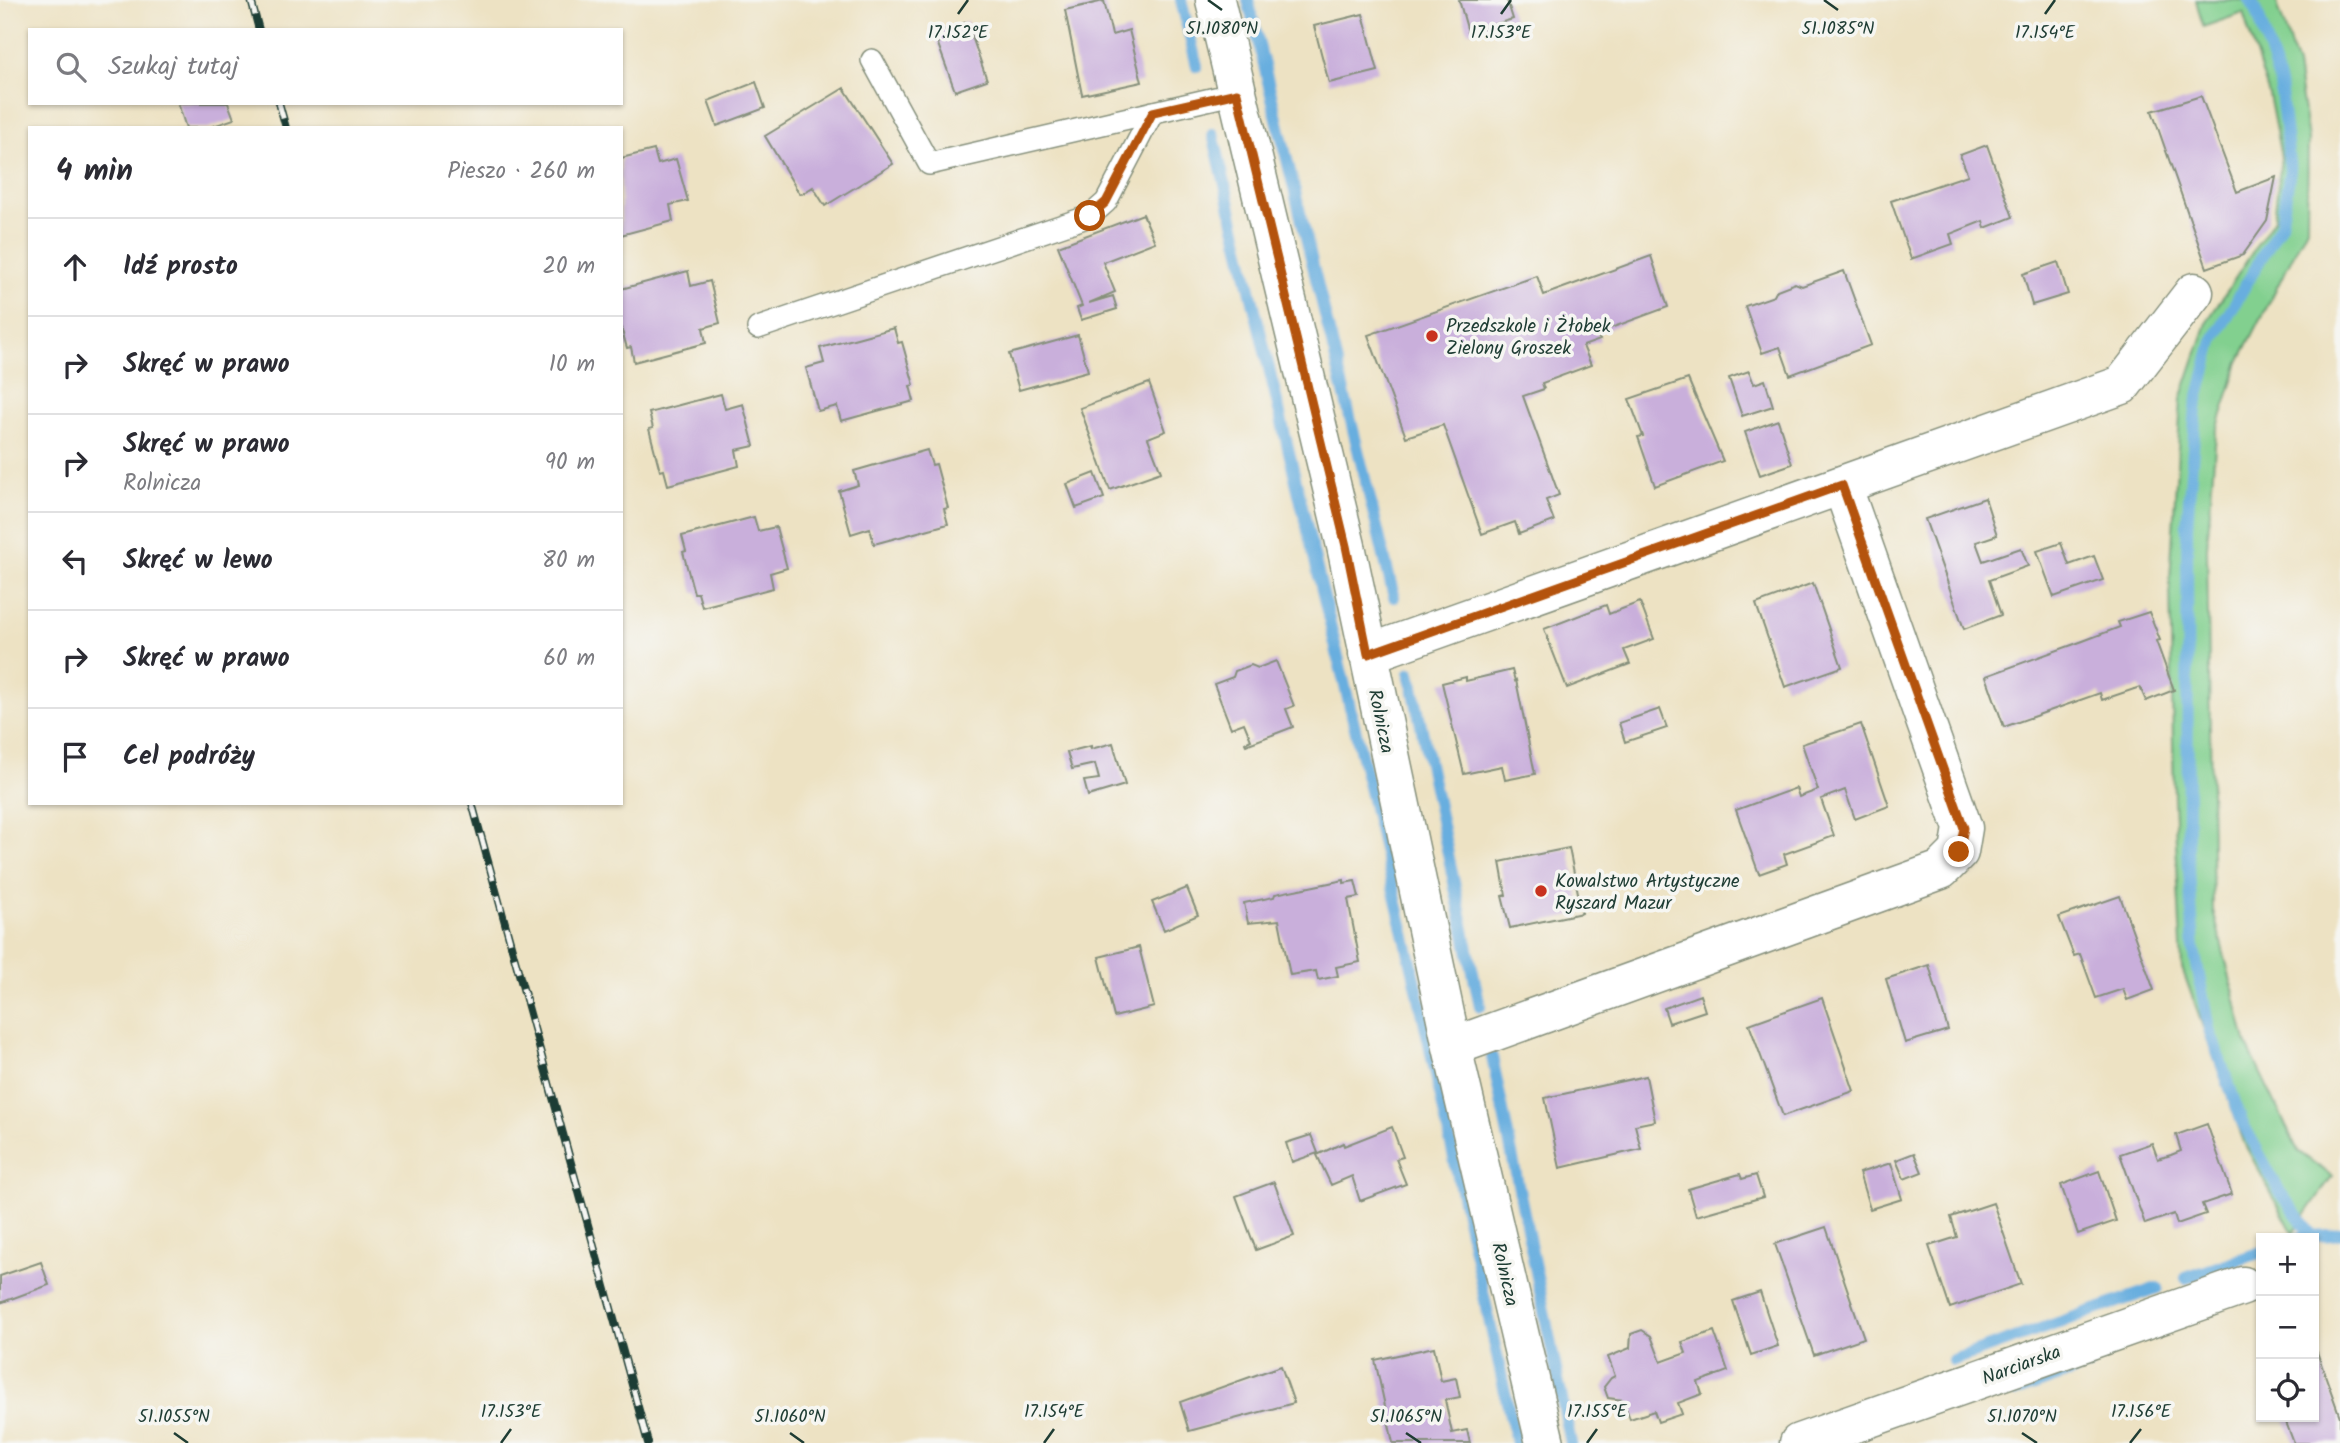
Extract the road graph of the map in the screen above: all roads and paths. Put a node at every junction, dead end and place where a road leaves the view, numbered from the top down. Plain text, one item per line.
1 (1215, 0) edge
2 (872, 60) dead end
3 (1237, 93) junction
4 (1153, 112) junction
5 (2194, 292) dead end
6 (758, 328) dead end
7 (1842, 485) junction
8 (1368, 654) junction
9 (1452, 1047) junction
10 (2243, 1286) dead end
11 (1545, 1443) edge
12 (1799, 1443) edge

1 - 3 street, Rolnicza
2 - 4 lane
3 - 4 lane
3 - 8 street, Rolnicza
4 - 6 lane
5 - 7 street
7 - 8 street
7 - 9 street
8 - 9 street, Rolnicza
9 - 11 street, Rolnicza
10 - 12 street, Narciarska

